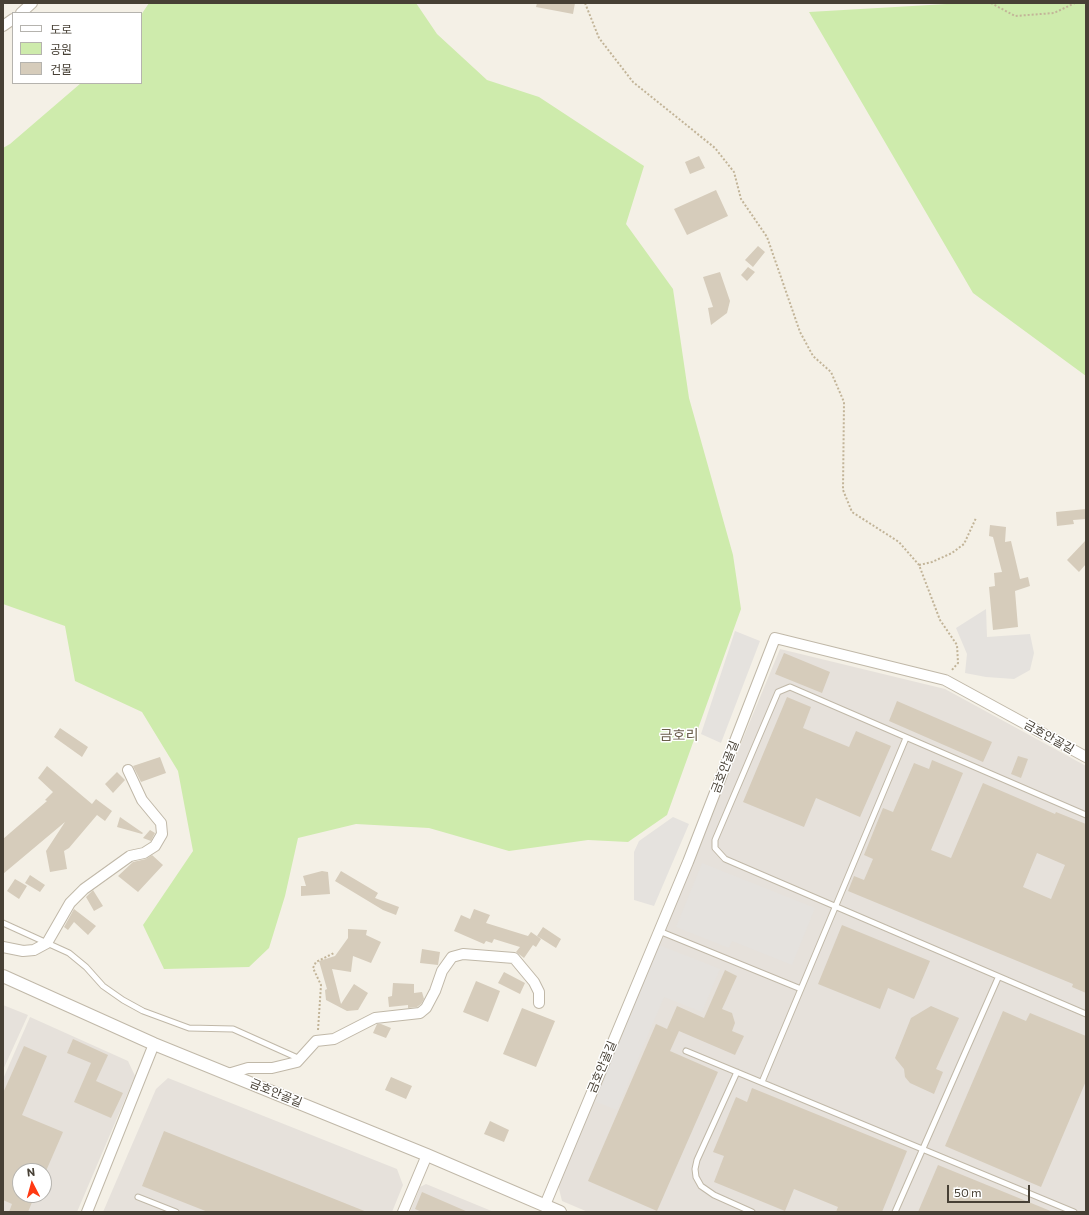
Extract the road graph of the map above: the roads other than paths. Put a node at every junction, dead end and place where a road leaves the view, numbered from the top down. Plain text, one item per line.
1 (32, 3) edge
2 (22, 12) edge
3 (12, 19) edge
4 (3, 26) edge
5 (906, 738) junction
6 (1086, 757) edge
7 (128, 770) dead end
8 (1086, 815) edge
9 (835, 907) junction
10 (3, 923) edge
11 (659, 931) junction
12 (47, 943) junction
13 (3, 947) edge
14 (3, 976) edge
15 (998, 978) junction
16 (801, 989) junction
17 (539, 1003) dead end
18 (1086, 1014) edge
19 (154, 1044) junction
20 (686, 1051) dead end
21 (300, 1059) junction
22 (737, 1072) junction
23 (228, 1074) junction
24 (762, 1082) junction
25 (923, 1149) junction
26 (427, 1155) junction
27 (138, 1197) dead end
28 (545, 1205) junction
29 (87, 1212) edge
30 (176, 1212) edge
31 (402, 1212) edge
32 (560, 1212) edge
33 (752, 1212) edge
34 (895, 1212) edge
35 (1074, 1212) edge

1 - 2 street
3 - 4 street
5 - 8 lane
5 - 9 lane
5 - 9 lane
6 - 11 street, 금호안골길
7 - 12 street
9 - 15 lane
9 - 16 lane
10 - 12 lane
11 - 16 lane
11 - 28 street, 금호안골길
12 - 13 street
12 - 21 lane
14 - 19 street, 금호안골길
15 - 18 lane
15 - 25 lane
16 - 24 lane
17 - 21 street, 금호안골길
19 - 23 street, 금호안골길
19 - 29 street
20 - 22 lane
21 - 23 street, 금호안골길
22 - 24 lane
22 - 33 lane
23 - 26 street, 금호안골길
24 - 25 lane
25 - 34 lane
25 - 35 lane
26 - 28 street, 금호안골길
26 - 31 street
27 - 30 lane
28 - 32 street, 금호안골길

